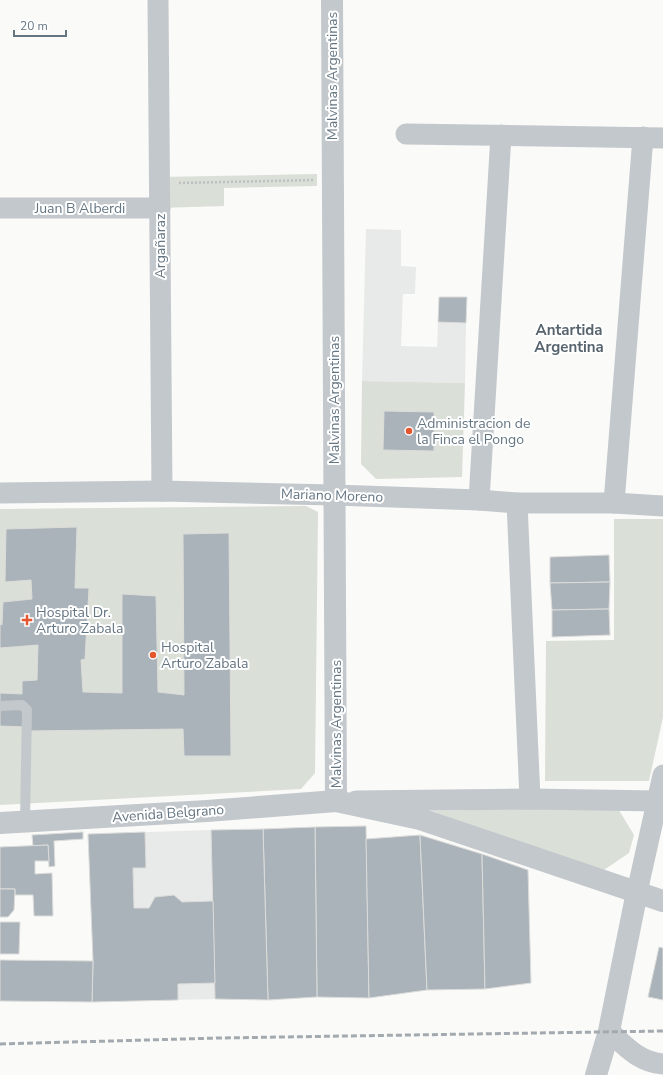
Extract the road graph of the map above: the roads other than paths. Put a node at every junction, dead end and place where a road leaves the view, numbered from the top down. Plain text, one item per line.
1 (158, 0) edge
2 (332, 0) edge
3 (406, 134) dead end
4 (502, 135) junction
5 (653, 138) edge
6 (0, 208) edge
7 (160, 208) junction
8 (162, 491) junction
9 (0, 493) edge
10 (334, 495) junction
11 (479, 500) junction
12 (517, 503) junction
13 (614, 503) junction
14 (663, 506) edge
15 (0, 706) edge
16 (663, 775) edge
17 (530, 799) junction
18 (658, 800) junction
19 (336, 801) junction
20 (25, 822) junction
21 (0, 823) edge
22 (637, 892) junction
23 (663, 901) edge
24 (610, 1031) junction
25 (663, 1064) edge
26 (596, 1075) edge

1 - 7 street, Argañaraz
2 - 10 street, Malvinas Argentinas
3 - 4 street
4 - 5 street
4 - 11 street
5 - 13 street
6 - 7 street, Juan B Alberdi
7 - 8 street, Argañaraz
8 - 9 street, Mariano Moreno
8 - 10 street, Mariano Moreno
10 - 11 street, Mariano Moreno
10 - 19 street, Malvinas Argentinas
11 - 12 street, Mariano Moreno
12 - 13 street, Mariano Moreno
12 - 17 street
13 - 14 street, Mariano Moreno
15 - 20 lane
16 - 18 street
17 - 18 street
17 - 19 street
18 - 22 street
19 - 20 street, Avenida Belgrano
19 - 22 street, Avenida Belgrano
20 - 21 street, Avenida Belgrano
22 - 23 street, Avenida Belgrano
22 - 24 street
24 - 25 street
24 - 26 street

